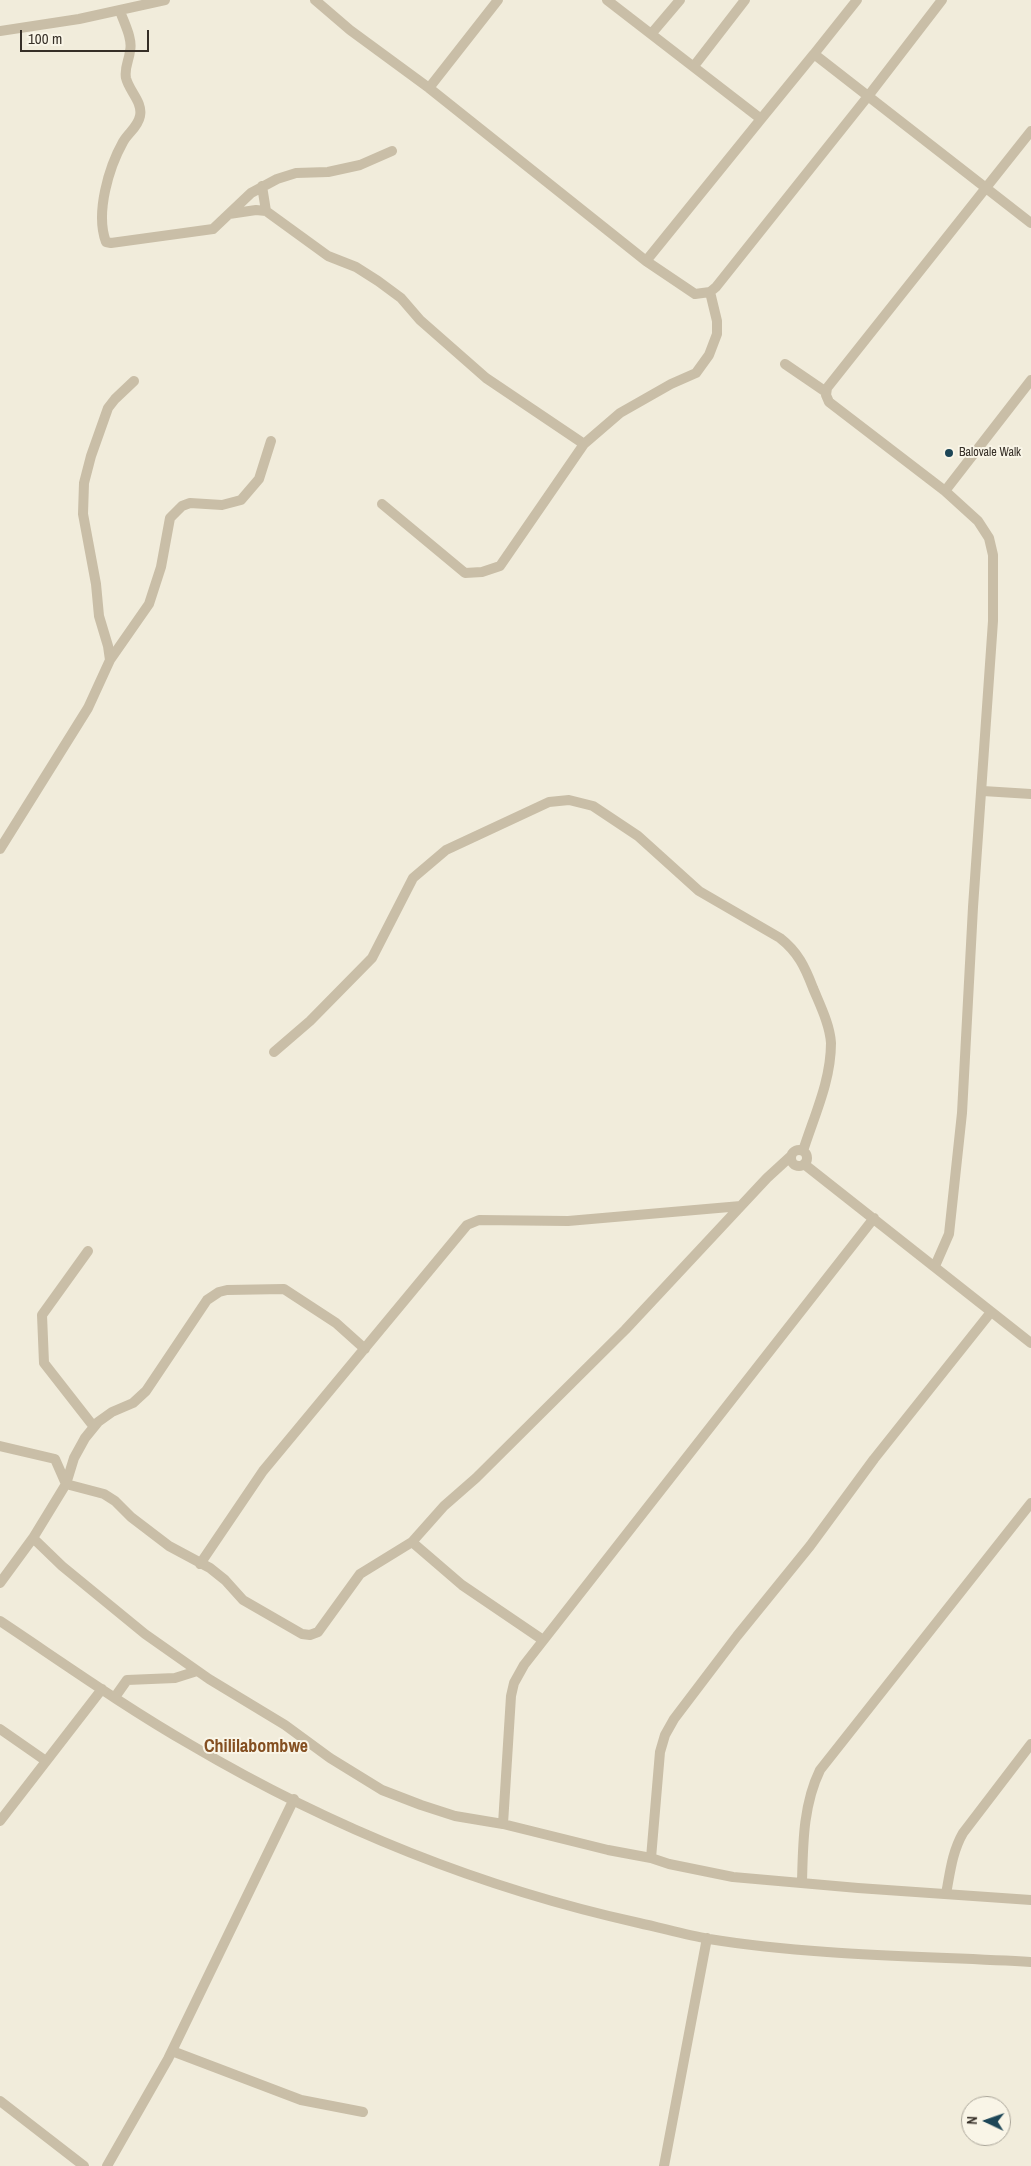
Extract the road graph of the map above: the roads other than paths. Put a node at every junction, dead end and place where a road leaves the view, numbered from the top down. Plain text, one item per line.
1 (165, 0) edge
2 (314, 0) edge
3 (498, 0) edge
4 (607, 0) edge
5 (680, 0) edge
6 (745, 0) edge
7 (857, 0) edge
8 (942, 0) edge
9 (120, 11) junction
10 (0, 31) edge
11 (652, 33) junction
12 (814, 54) junction
13 (694, 66) junction
14 (429, 88) junction
15 (869, 95) junction
16 (761, 119) junction
17 (1031, 131) edge
18 (392, 151) dead end
19 (262, 186) junction
20 (986, 188) junction
21 (266, 211) junction
22 (229, 214) junction
23 (1031, 224) edge
24 (646, 261) junction
25 (710, 292) junction
26 (785, 364) dead end
27 (1031, 380) edge
28 (134, 381) dead end
29 (826, 392) junction
30 (271, 441) dead end
31 (584, 444) junction
32 (945, 491) junction
33 (382, 504) dead end
34 (110, 660) junction
35 (982, 791) junction
36 (1031, 794) edge
37 (0, 849) edge
38 (274, 1052) dead end
39 (803, 1151) junction
40 (791, 1156) junction
41 (804, 1164) junction
42 (741, 1206) junction
43 (874, 1218) junction
44 (88, 1251) dead end
45 (935, 1266) junction
46 (991, 1312) junction
47 (1031, 1343) edge
48 (365, 1349) junction
49 (94, 1427) junction
50 (0, 1446) edge
51 (66, 1484) junction
52 (1031, 1503) edge
53 (33, 1538) junction
54 (412, 1542) junction
55 (200, 1564) junction
56 (0, 1583) edge
57 (0, 1620) edge
58 (543, 1640) junction
59 (197, 1670) junction
60 (102, 1689) junction
61 (115, 1697) junction
62 (0, 1729) edge
63 (1031, 1744) edge
64 (46, 1762) junction
65 (294, 1799) junction
66 (0, 1821) edge
67 (503, 1824) junction
68 (651, 1858) junction
69 (802, 1882) junction
70 (946, 1894) junction
71 (1031, 1900) edge
72 (707, 1938) junction
73 (1031, 1962) edge
74 (172, 2051) junction
75 (0, 2101) edge
76 (363, 2112) dead end
77 (84, 2166) edge
78 (107, 2166) edge
79 (664, 2166) edge

1 - 9 street
2 - 14 street
3 - 14 street
4 - 11 street
5 - 11 street
6 - 13 street
7 - 12 street
8 - 15 street
9 - 10 street
9 - 22 street
11 - 13 street
12 - 15 street
12 - 16 street
13 - 16 street
14 - 24 street
15 - 20 street
15 - 25 street
16 - 24 street
17 - 20 street
18 - 19 street
19 - 21 street
19 - 22 street
20 - 23 street
20 - 29 street
21 - 22 street
21 - 31 street
24 - 25 street
25 - 31 street
26 - 29 street
27 - 32 street
28 - 34 street
29 - 32 street
30 - 34 street
31 - 33 street
32 - 35 street
34 - 37 street
35 - 36 street
35 - 45 street
38 - 39 street
39 - 40 street
39 - 41 street
40 - 41 street
40 - 42 street
41 - 43 street
42 - 48 street
42 - 54 street
43 - 45 street
43 - 58 street
44 - 49 street
45 - 46 street
46 - 47 street
46 - 68 street
48 - 49 street
48 - 55 street
49 - 51 street
50 - 51 street
51 - 53 street
51 - 55 street
52 - 69 street
53 - 56 street
53 - 59 street
54 - 55 street
54 - 58 street
57 - 60 street
58 - 67 street
59 - 61 street
59 - 67 street
60 - 61 street
60 - 64 street
61 - 65 street
62 - 64 street
63 - 70 street
64 - 66 street
65 - 72 street
65 - 74 street
67 - 68 street
68 - 69 street
69 - 70 street
70 - 71 street
72 - 73 street
72 - 79 street
74 - 76 street
74 - 78 street
75 - 77 street

